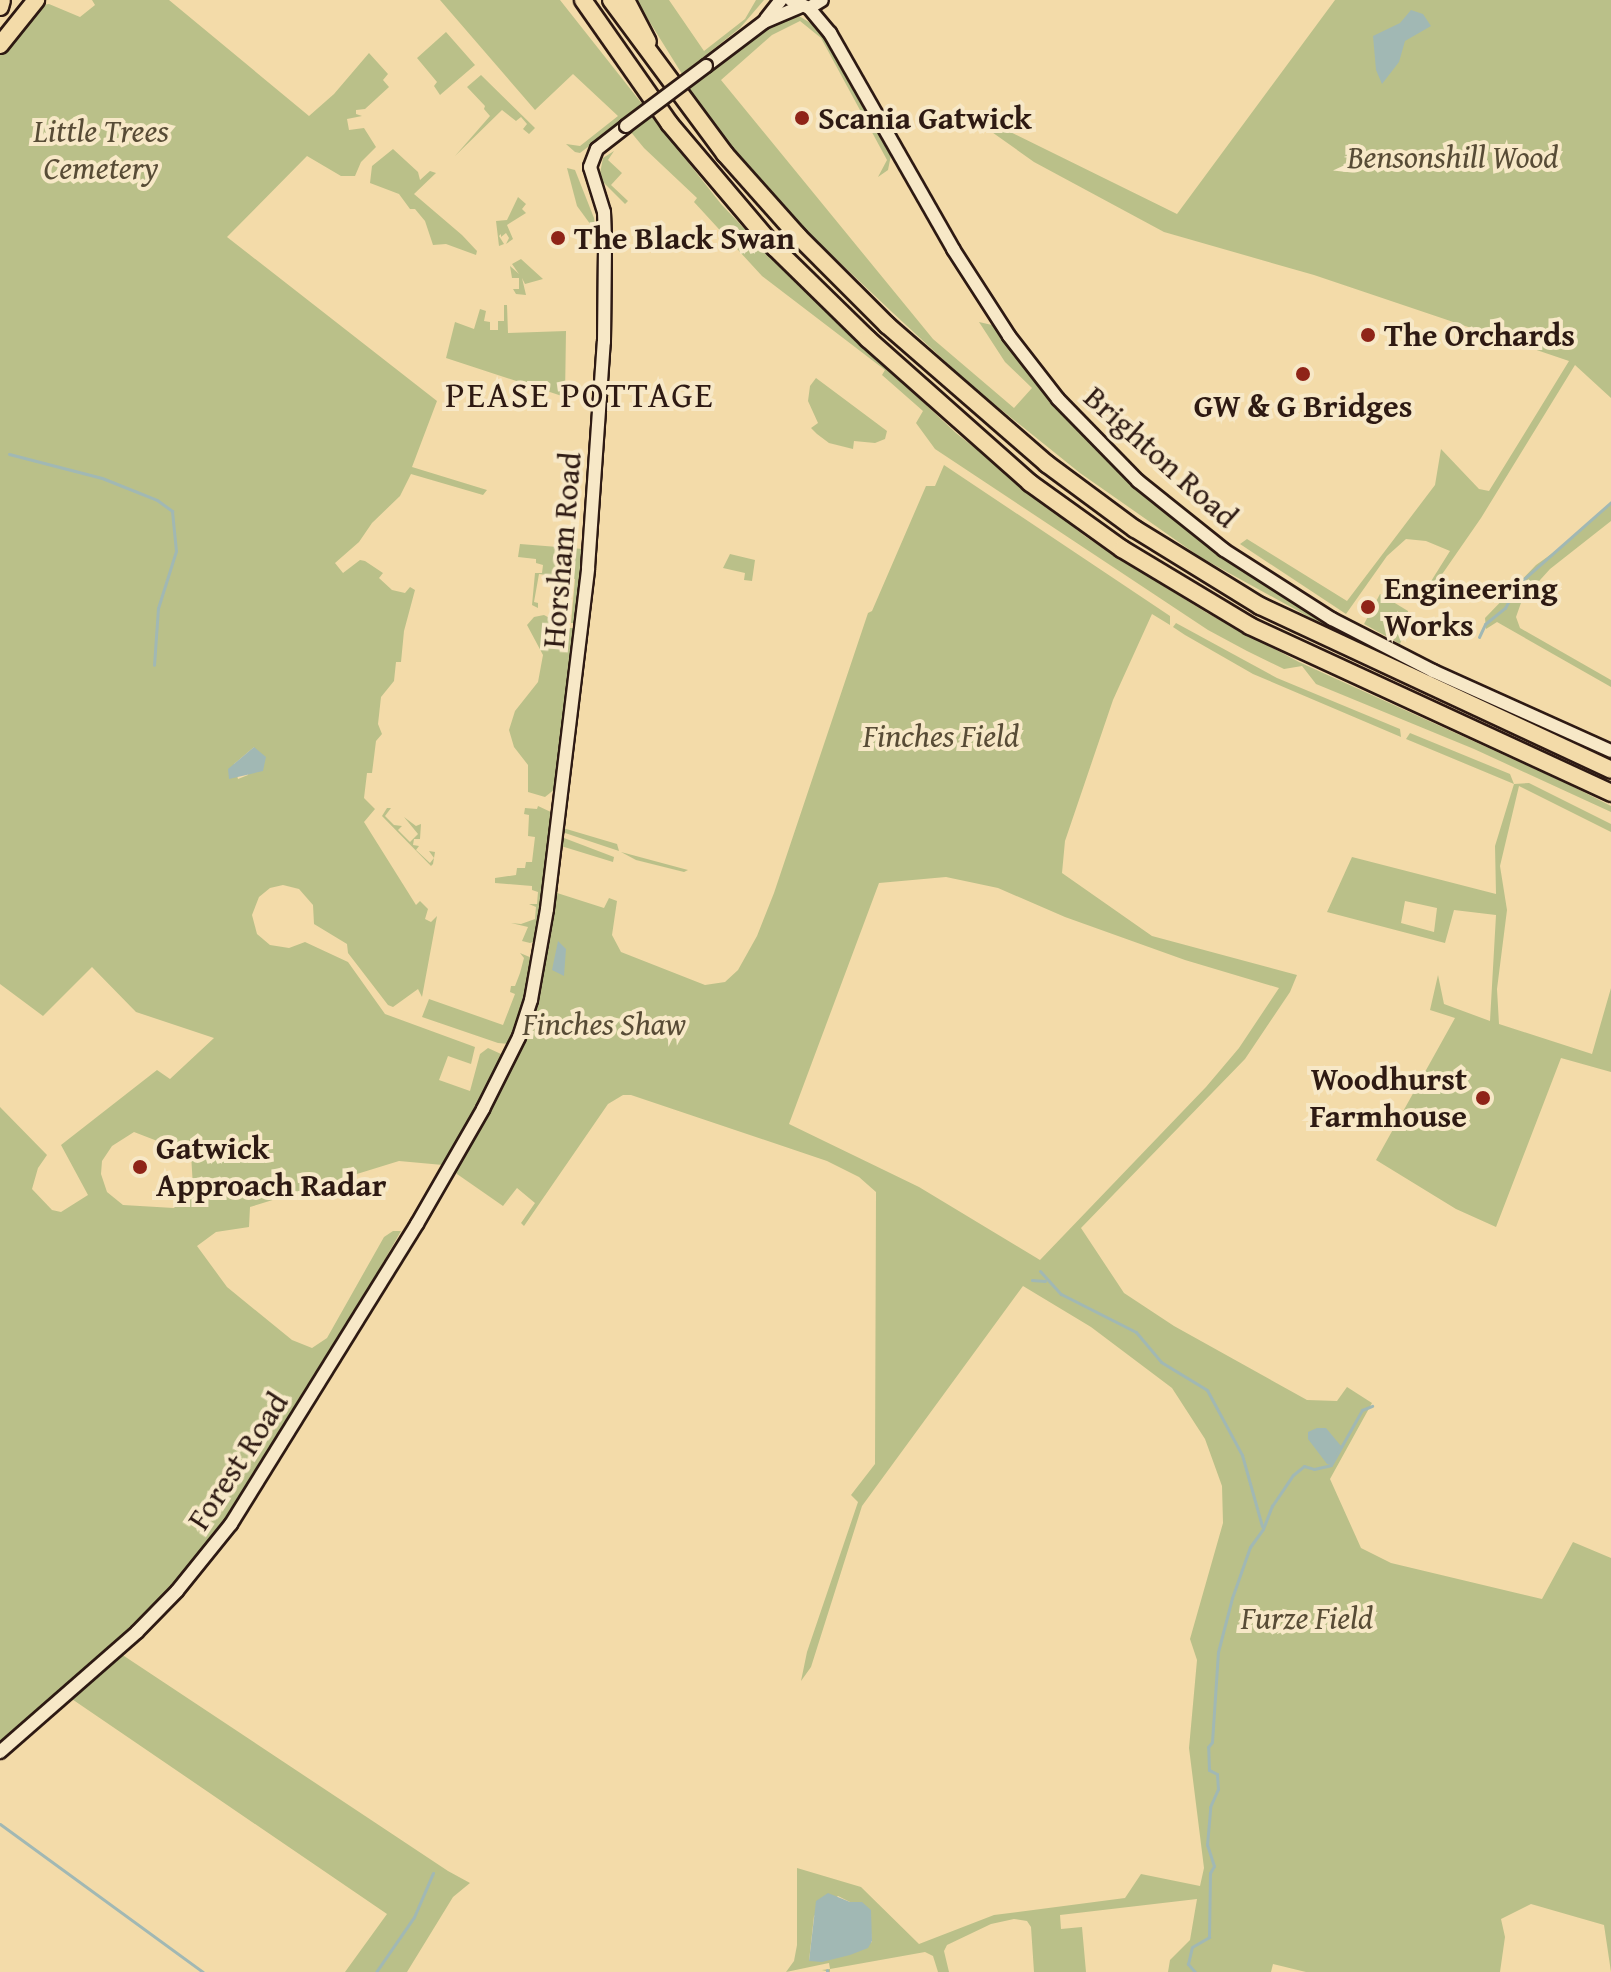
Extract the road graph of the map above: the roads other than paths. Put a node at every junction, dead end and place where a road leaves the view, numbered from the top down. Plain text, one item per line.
1 (2, 0) edge
2 (36, 0) edge
3 (572, 0) edge
4 (583, 0) edge
5 (611, 0) edge
6 (626, 0) edge
7 (781, 0) edge
8 (823, 0) edge
9 (800, 5) edge
10 (0, 7) edge
11 (764, 22) junction
12 (830, 33) junction
13 (0, 45) edge
14 (614, 48) junction
15 (664, 76) junction
16 (1611, 751) edge
17 (1611, 770) edge
18 (1611, 793) edge
19 (459, 1149) joint
20 (0, 1752) edge

1 - 10 highway
2 - 13 highway
3 - 14 highway
4 - 14 highway
5 - 15 highway
6 - 15 highway
7 - 11 street, Horsham Road
8 - 9 street, Horsham Road
8 - 12 street, Brighton Road
9 - 11 street, Horsham Road
9 - 12 street, Brighton Road
11 - 19 street, Horsham Road, bridge
12 - 16 street, Brighton Road
14 - 18 highway
15 - 17 highway
19 - 20 street, Forest Road

